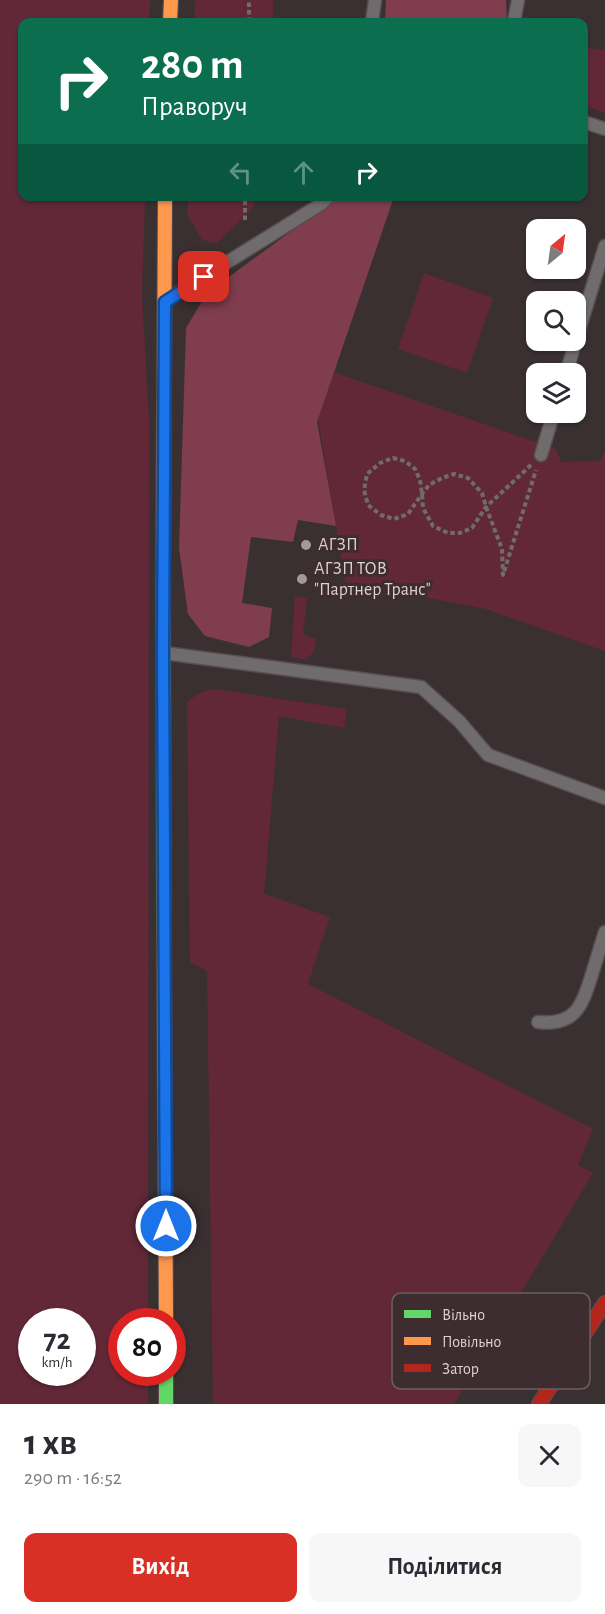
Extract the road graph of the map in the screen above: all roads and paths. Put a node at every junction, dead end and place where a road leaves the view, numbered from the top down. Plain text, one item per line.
1 (171, 0) edge
2 (249, 0) edge
3 (375, 0) edge
4 (518, 0) edge
5 (170, 18) edge
6 (249, 18) edge
7 (373, 18) edge
8 (515, 18) edge
9 (588, 123) edge
10 (605, 129) edge
11 (165, 201) edge
12 (245, 201) edge
13 (324, 201) edge
14 (245, 220) dead end
15 (605, 246) edge
16 (165, 302) junction
17 (586, 308) edge
18 (551, 423) edge
19 (541, 455) junction
20 (422, 494) junction
21 (486, 507) junction
22 (163, 653) junction
23 (605, 798) edge
24 (605, 932) edge
25 (538, 1022) dead end
26 (605, 1303) edge
27 (166, 1308) edge
28 (590, 1326) edge
29 (166, 1386) edge
30 (549, 1389) edge
31 (166, 1404) edge
32 (539, 1404) edge

1 - 5 main road
2 - 6 path
3 - 7 lane
4 - 8 lane
9 - 10 lane
11 - 16 main road
12 - 14 path
13 - 16 lane
15 - 17 lane
16 - 22 main road
18 - 19 lane
19 - 21 path
19 - 21 path
20 - 20 path
20 - 21 path
20 - 21 path
22 - 23 lane
22 - 27 main road
24 - 25 lane
26 - 28 main road
29 - 31 main road
30 - 32 main road

